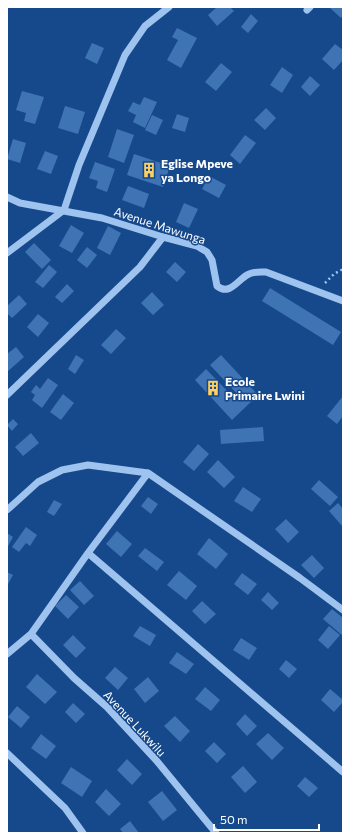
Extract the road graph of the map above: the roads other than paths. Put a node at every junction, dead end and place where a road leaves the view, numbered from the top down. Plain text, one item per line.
1 (169, 7) edge
2 (7, 197) edge
3 (64, 210) junction
4 (162, 237) junction
5 (7, 253) edge
6 (343, 301) edge
7 (7, 395) edge
8 (148, 473) junction
9 (7, 510) edge
10 (88, 553) junction
11 (343, 610) edge
12 (31, 634) junction
13 (7, 654) edge
14 (7, 753) edge
15 (343, 772) edge
16 (84, 833) edge
17 (216, 833) edge

1 - 3 street
2 - 3 street, Avenue Mawunga
3 - 4 street, Avenue Mawunga
3 - 5 street
4 - 6 street, Avenue Mawunga
4 - 7 street
8 - 9 street
8 - 10 street
8 - 11 street
10 - 12 street
10 - 15 street
12 - 13 street
12 - 17 street, Avenue Lukwilu
14 - 16 street

